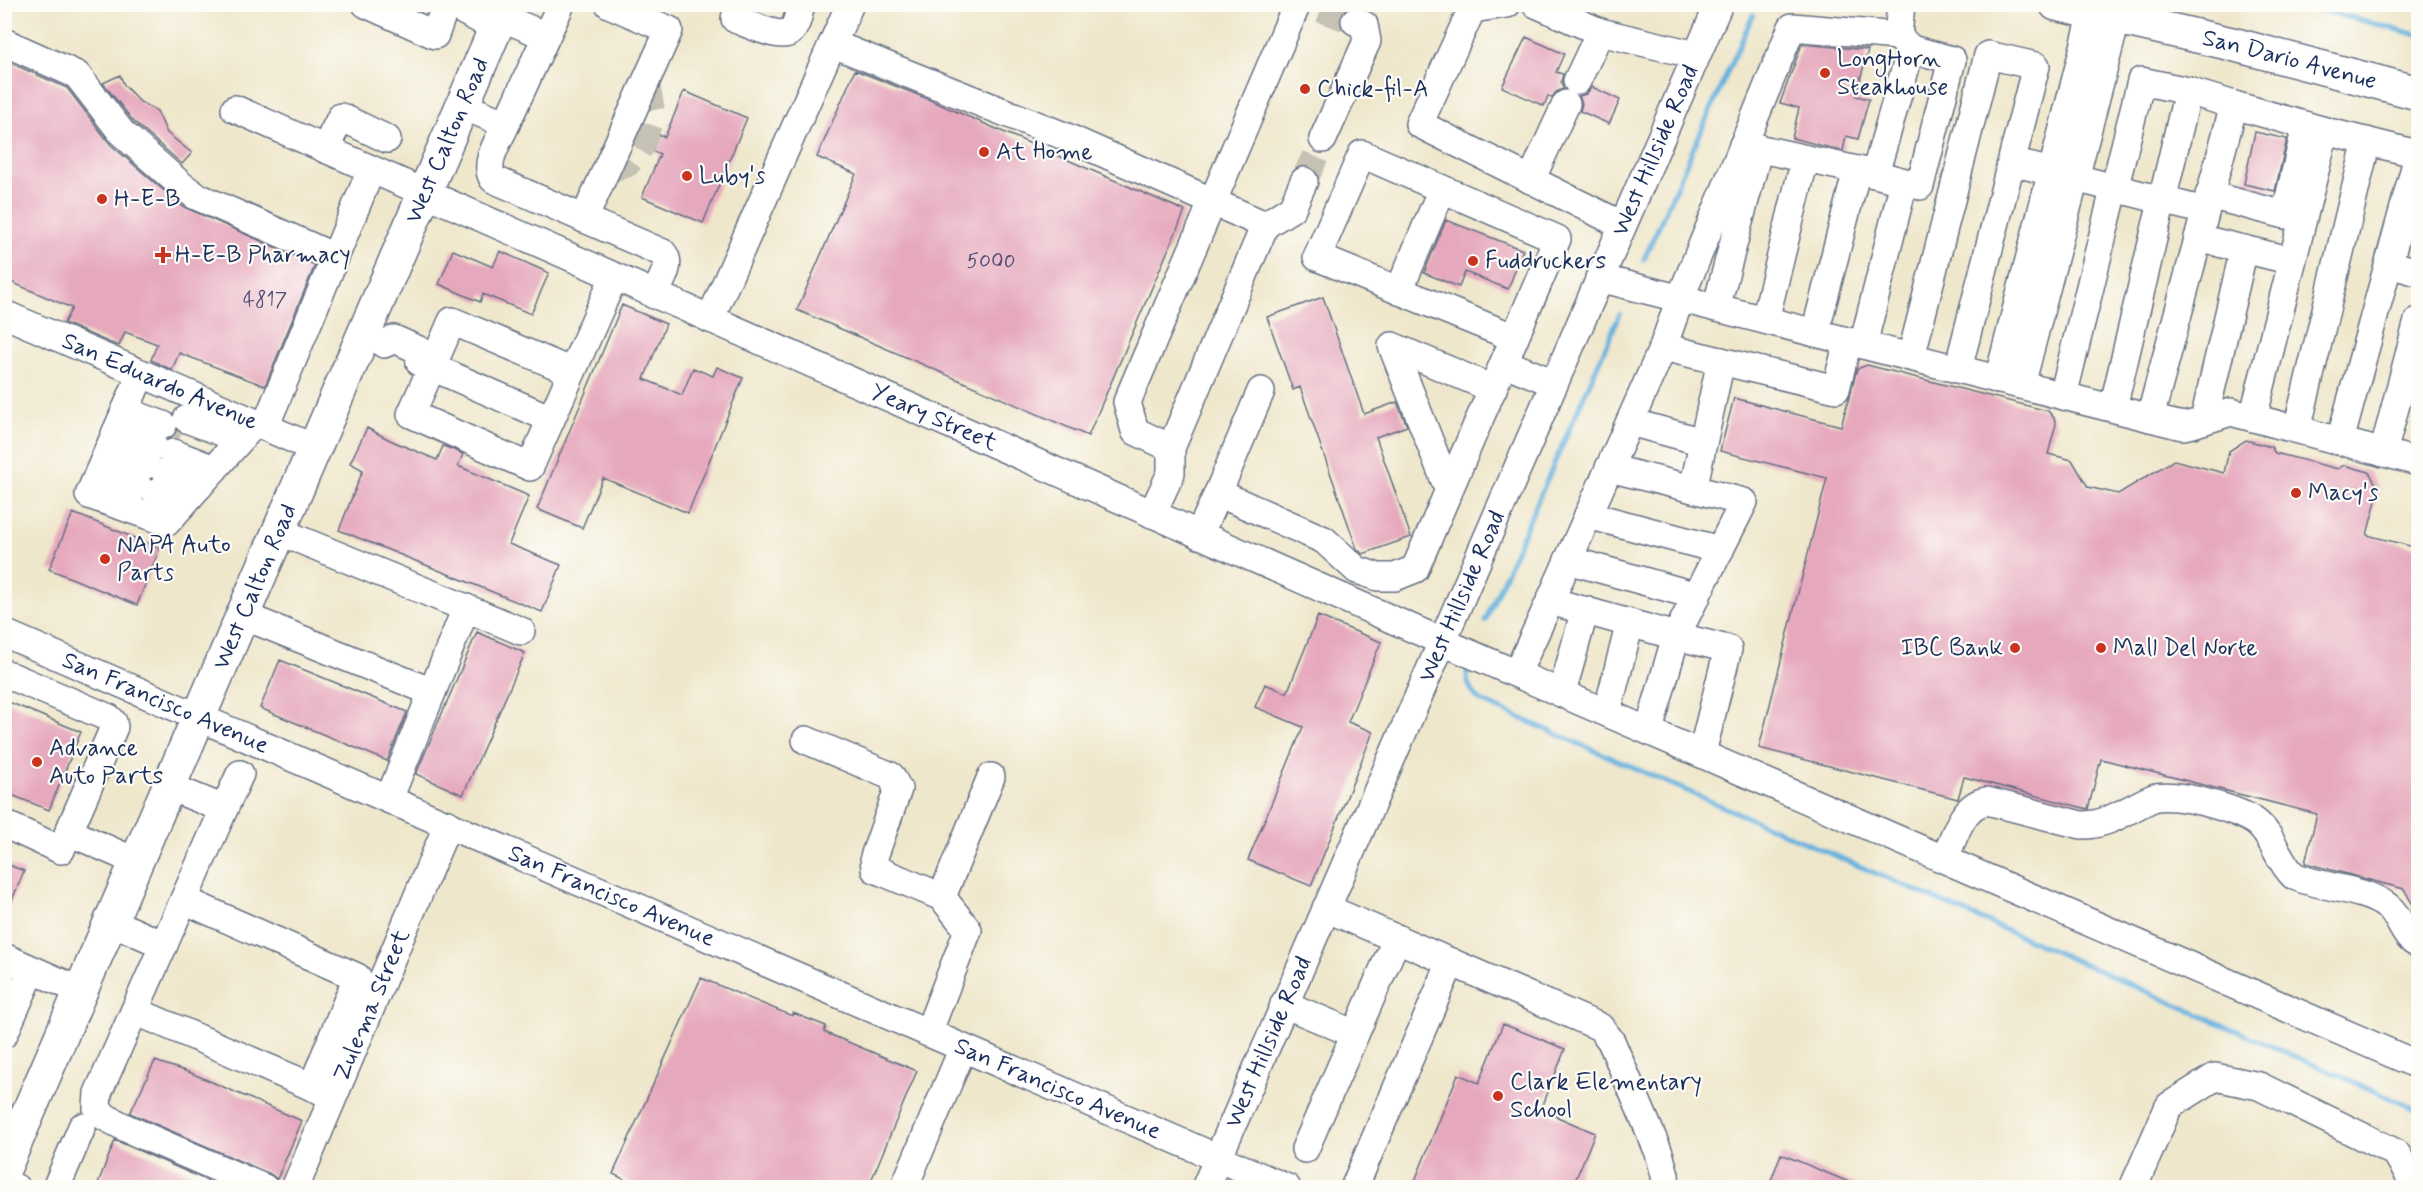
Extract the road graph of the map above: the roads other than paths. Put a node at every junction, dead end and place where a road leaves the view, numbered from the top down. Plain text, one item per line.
1 (366, 4) edge
2 (448, 4) edge
3 (561, 4) edge
4 (609, 4) edge
5 (801, 4) edge
6 (850, 4) edge
7 (1507, 4) edge
8 (1536, 4) edge
9 (1719, 4) edge
10 (1901, 4) edge
11 (2056, 4) edge
12 (1309, 6) edge
13 (1472, 7) edge
14 (732, 9) edge
15 (2105, 14) junction
16 (501, 17) edge
17 (1355, 21) dead end
18 (1600, 32) junction
19 (546, 36) junction
20 (4, 42) edge
21 (1905, 42) junction
22 (833, 44) junction
23 (1696, 55) junction
24 (1988, 55) junction
25 (1952, 60) junction
26 (2188, 91) junction
27 (2418, 93) edge
28 (2234, 105) junction
29 (464, 106) junction
30 (235, 109) dead end
31 (506, 124) junction
32 (2315, 128) junction
33 (387, 139) dead end
34 (1323, 139) tunnel mouth
35 (2367, 141) junction
36 (1751, 147) junction
37 (325, 149) junction
38 (2418, 155) edge
39 (1805, 159) junction
40 (2012, 162) junction
41 (371, 170) junction
42 (1866, 172) junction
43 (2063, 176) junction
44 (1531, 180) junction
45 (1304, 181) tunnel mouth
46 (1904, 182) junction
47 (2114, 188) junction
48 (1442, 189) junction
49 (426, 194) junction
50 (2162, 200) junction
51 (1214, 203) junction
52 (2207, 203) junction
53 (584, 219) junction
54 (1266, 225) junction
55 (1622, 225) junction
56 (2198, 238) junction
57 (2244, 249) junction
58 (335, 257) junction
59 (2292, 261) junction
60 (2389, 264) junction
61 (2418, 272) edge
62 (614, 277) junction
63 (1599, 278) junction
64 (1399, 291) junction
65 (654, 295) junction
66 (1680, 298) junction
67 (1716, 308) junction
68 (4, 314) edge
69 (710, 319) junction
70 (1765, 320) junction
71 (2418, 321) edge
72 (1815, 333) junction
73 (1515, 338) junction
74 (375, 340) junction
75 (1856, 343) junction
76 (1663, 347) junction
77 (1911, 357) junction
78 (1721, 361) junction
79 (1504, 363) junction
80 (426, 365) junction
81 (1958, 369) junction
82 (572, 372) junction
83 (2010, 382) junction
84 (1554, 383) junction
85 (1493, 389) junction
86 (1261, 391) dead end
87 (2063, 396) junction
88 (2113, 408) junction
89 (2150, 418) junction
90 (2253, 418) junction
91 (551, 419) junction
92 (2204, 420) junction
93 (1630, 422) junction
94 (120, 423) junction
95 (2297, 429) junction
96 (2340, 441) junction
97 (1703, 442) junction
98 (1171, 448) junction
99 (316, 449) junction
100 (163, 450) junction
101 (2383, 453) junction
102 (227, 457) junction
103 (2418, 462) edge
104 (1609, 468) junction
105 (1693, 489) junction
106 (1449, 491) junction
107 (1218, 494) junction
108 (1152, 514) junction
109 (1588, 515) junction
110 (281, 531) junction
111 (1199, 535) junction
112 (1720, 550) junction
113 (1568, 560) junction
114 (1697, 596) junction
115 (1550, 601) junction
116 (466, 608) junction
117 (1585, 610) junction
118 (244, 616) junction
119 (1630, 623) junction
120 (521, 631) dead end
121 (4, 632) edge
122 (1677, 636) junction
123 (1441, 641) junction
124 (4, 673) edge
125 (1517, 673) junction
126 (432, 692) junction
127 (1562, 693) junction
128 (1607, 712) junction
129 (199, 719) junction
130 (1649, 730) junction
131 (806, 740) dead end
132 (1702, 753) junction
133 (240, 774) dead end
134 (992, 777) dead end
135 (170, 787) junction
136 (389, 799) junction
137 (224, 809) junction
138 (4, 824) edge
139 (448, 824) junction
140 (69, 832) junction
141 (1945, 858) junction
142 (137, 861) junction
143 (942, 897) junction
144 (184, 900) junction
145 (1326, 908) junction
146 (112, 922) junction
147 (1397, 938) junction
148 (2418, 944) edge
149 (164, 945) junction
150 (4, 957) edge
151 (1451, 962) junction
152 (32, 970) junction
153 (81, 991) junction
154 (1284, 1004) junction
155 (135, 1011) junction
156 (928, 1033) junction
157 (4, 1034) edge
158 (1355, 1034) junction
159 (963, 1048) junction
160 (2418, 1065) edge
161 (323, 1092) junction
162 (82, 1127) dead end
163 (1305, 1149) dead end
164 (1218, 1158) junction
165 (4, 1169) edge
166 (1254, 1181) edge
167 (4, 1183) edge
168 (16, 1188) edge
169 (56, 1188) edge
170 (264, 1188) edge
171 (295, 1188) edge
172 (904, 1188) edge
173 (1205, 1188) edge
174 (1287, 1188) edge
175 (1354, 1188) edge
176 (1666, 1188) edge
177 (2133, 1188) edge
178 (2417, 1188) edge

1 - 2 street
2 - 16 street
3 - 19 street
4 - 53 street
5 - 14 street
6 - 22 street
7 - 13 street
8 - 18 street
9 - 23 street, West Hillside Road
10 - 21 street
11 - 15 main road, San Dario Avenue
12 - 51 street
13 - 44 street
15 - 27 main road, San Dario Avenue
15 - 43 street
16 - 19 street
16 - 29 main road, West Calton Road
17 - 34 street
18 - 23 street
18 - 44 street
19 - 31 street
20 - 58 street
21 - 25 street
21 - 36 street
21 - 42 street
22 - 51 street
22 - 69 street
23 - 55 street, West Hillside Road
24 - 25 street
24 - 40 street
24 - 77 street
25 - 46 street
26 - 28 street
26 - 47 street
26 - 50 street
28 - 32 street
28 - 52 street
29 - 31 street
29 - 49 main road, West Calton Road
30 - 37 street, Yeary Street
31 - 53 street
32 - 35 street
32 - 52 street
32 - 59 street
33 - 37 street
35 - 38 street
35 - 95 street
36 - 39 street
36 - 66 street
36 - 67 street
37 - 41 street, Yeary Street
38 - 60 street
39 - 42 street
39 - 70 street
40 - 43 street
40 - 81 street
41 - 49 street, Yeary Street
41 - 58 street
42 - 46 street
42 - 72 street
43 - 47 street
43 - 83 street
44 - 55 street
45 - 54 street
46 - 75 street
47 - 50 street
47 - 87 street
48 - 64 street
48 - 64 street
48 - 73 street
49 - 62 street, Yeary Street
49 - 74 main road, West Calton Road
50 - 52 street
50 - 88 street
51 - 54 street
51 - 98 street
52 - 56 street
53 - 65 street
54 - 98 street
55 - 63 street, West Hillside Road
56 - 57 street
56 - 89 street
57 - 59 street
57 - 92 street
58 - 102 street
59 - 90 street
60 - 61 street
60 - 96 street
62 - 65 street, Yeary Street
62 - 82 street
63 - 66 street
63 - 84 street, West Hillside Road
64 - 73 street
65 - 69 street, Yeary Street
66 - 67 street
66 - 76 street
67 - 70 street
68 - 94 street, San Eduardo Avenue
69 - 108 street, Yeary Street
70 - 72 street
71 - 101 street
72 - 75 street
73 - 79 street
74 - 80 street
74 - 99 main road, West Calton Road
75 - 77 street
75 - 78 street
76 - 78 street
76 - 93 street
77 - 81 street
78 - 97 street
79 - 84 street
79 - 85 street
80 - 82 street
80 - 91 street
80 - 91 street
81 - 83 street
82 - 91 street
83 - 87 street
84 - 123 street, West Hillside Road
85 - 106 street
85 - 106 street
86 - 107 street
87 - 88 street
88 - 89 street
89 - 92 street
90 - 92 street
90 - 95 street
93 - 97 street
93 - 104 street
94 - 100 street
94 - 100 street
94 - 100 street
94 - 102 street, San Eduardo Avenue
94 - 102 street
95 - 96 street
96 - 101 street
97 - 105 street
98 - 108 street
99 - 102 street, San Eduardo Avenue
99 - 110 main road, West Calton Road
100 - 102 street
100 - 102 street
100 - 102 street
101 - 103 street
104 - 105 street
104 - 109 street
105 - 112 street
106 - 107 street
107 - 111 street
108 - 111 street, Yeary Street
109 - 112 street
109 - 113 street
110 - 116 street
110 - 118 main road, West Calton Road
111 - 123 street, Yeary Street
112 - 114 street
113 - 114 street
113 - 115 street
114 - 122 street
115 - 117 street
115 - 125 street
116 - 120 street
116 - 126 street
117 - 119 street
117 - 127 street
118 - 126 street
118 - 129 main road, West Calton Road
119 - 122 street
119 - 128 street
121 - 129 street, San Francisco Avenue
122 - 130 street
122 - 132 street
123 - 125 street, Yeary Street
123 - 145 street, West Hillside Road
124 - 140 street
125 - 127 street, Yeary Street
126 - 136 street
127 - 128 street, Yeary Street
128 - 130 street, Yeary Street
129 - 135 main road, West Calton Road
129 - 136 street, San Francisco Avenue
130 - 132 street, Yeary Street
131 - 143 street
132 - 141 street, Yeary Street
133 - 137 street
134 - 143 street
135 - 137 street
135 - 142 main road, West Calton Road
136 - 139 street, San Francisco Avenue
137 - 144 street
138 - 140 street
139 - 156 street, San Francisco Avenue
139 - 161 street, Zulema Street
140 - 142 street
141 - 148 street
141 - 160 street, Yeary Street
142 - 146 main road, West Calton Road
143 - 156 street
144 - 149 street
144 - 161 street
145 - 147 street
145 - 154 street, West Hillside Road
146 - 149 street
146 - 153 main road, West Calton Road
147 - 151 street
147 - 158 street
149 - 155 street
150 - 152 street
151 - 175 street
151 - 176 street
152 - 153 street
152 - 157 street
153 - 165 main road, West Calton Road
154 - 158 street
154 - 164 street, West Hillside Road
155 - 161 street
155 - 170 street
156 - 159 street, San Francisco Avenue
158 - 163 street
159 - 164 street, San Francisco Avenue
159 - 172 street
161 - 171 street, Zulema Street
162 - 169 street
164 - 166 street, San Francisco Avenue
164 - 173 street, West Hillside Road
166 - 174 street, San Francisco Avenue
167 - 168 street
177 - 178 street

